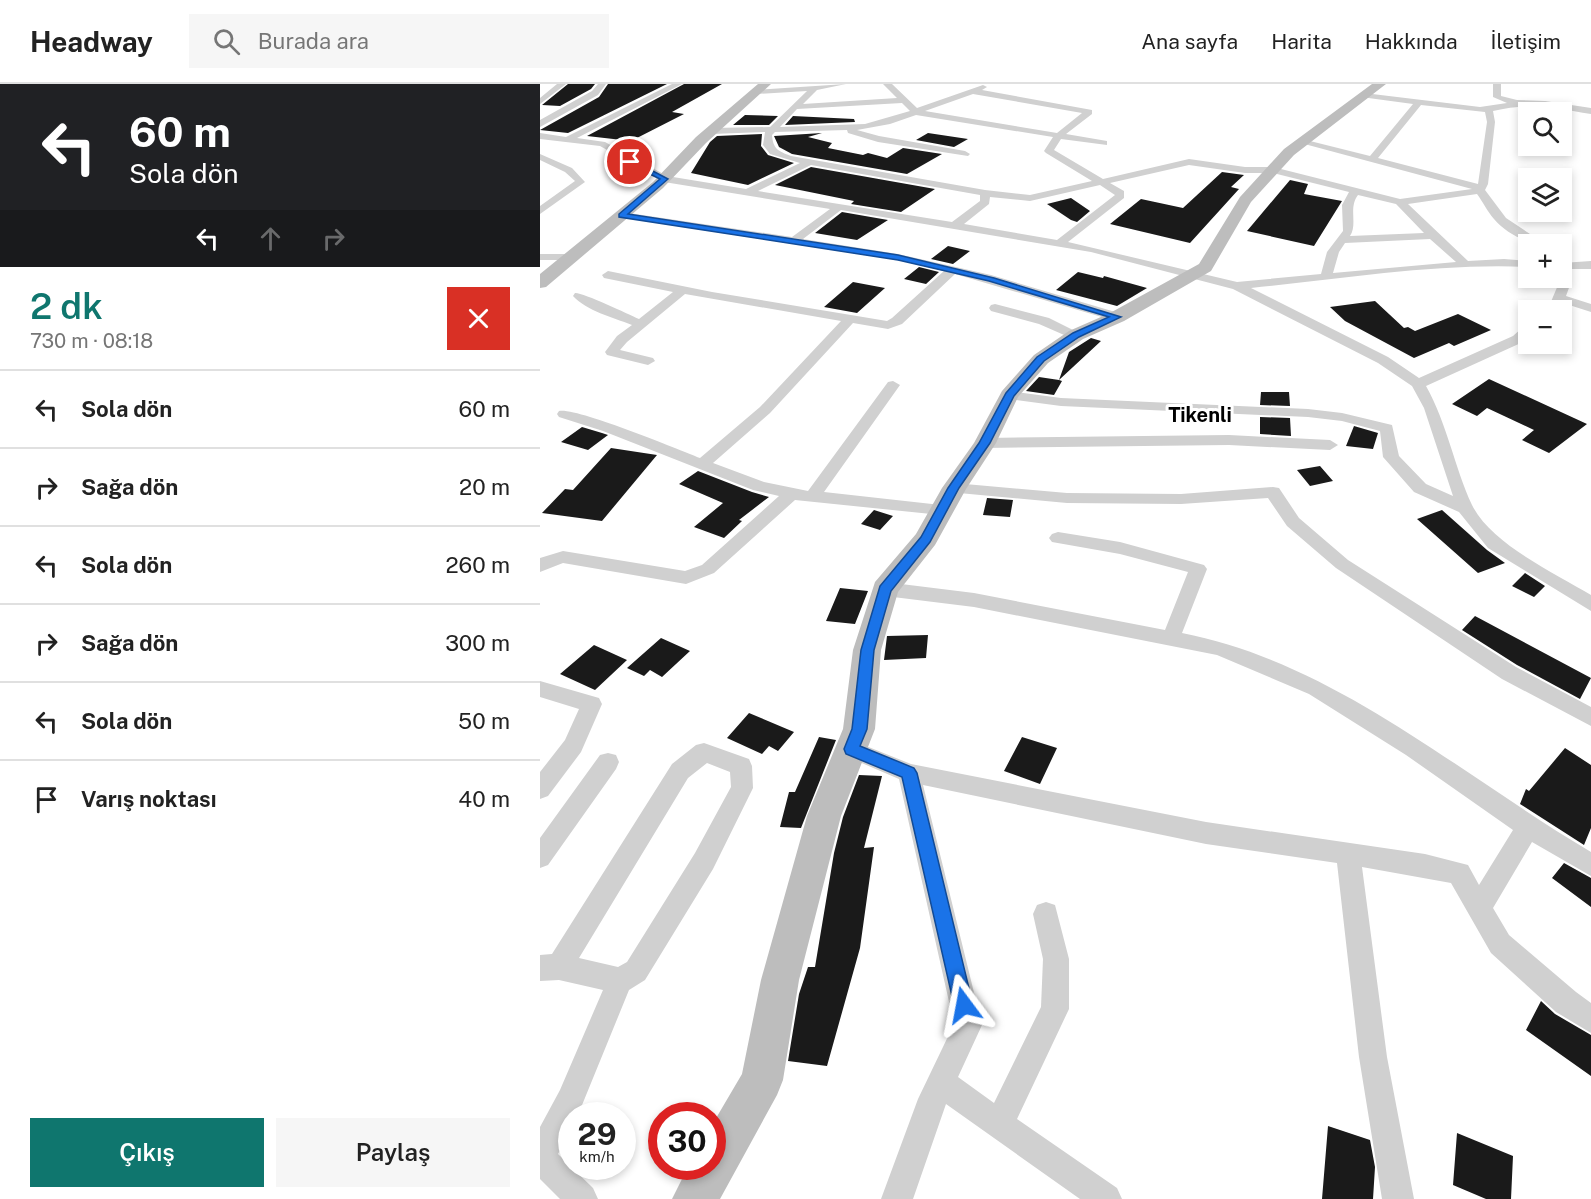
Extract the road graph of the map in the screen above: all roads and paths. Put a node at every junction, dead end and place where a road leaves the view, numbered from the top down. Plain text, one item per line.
1 (562, 84) edge
2 (602, 84) edge
3 (678, 84) edge
4 (842, 84) edge
5 (887, 84) edge
6 (991, 84) edge
7 (1497, 84) edge
8 (760, 88) edge
9 (814, 88) junction
10 (1372, 89) edge
11 (972, 91) junction
12 (904, 100) junction
13 (540, 102) edge
14 (1419, 102) junction
15 (1517, 103) junction
16 (795, 107) junction
17 (1489, 109) junction
18 (1591, 111) edge
19 (916, 112) junction
20 (540, 124) edge
21 (840, 128) junction
22 (772, 130) junction
23 (712, 131) junction
24 (540, 136) edge
25 (1059, 136) junction
26 (568, 139) junction
27 (1302, 142) junction
28 (1104, 143) dead end
29 (965, 154) dead end
30 (1372, 160) junction
31 (543, 161) edge
32 (809, 162) junction
33 (1272, 170) junction
34 (664, 179) junction
35 (1103, 182) junction
36 (1480, 189) junction
37 (748, 192) junction
38 (1354, 192) junction
39 (985, 193) junction
40 (1400, 202) junction
41 (839, 207) junction
42 (540, 211) edge
43 (622, 215) junction
44 (955, 225) junction
45 (1521, 234) edge
46 (1433, 236) junction
47 (1341, 240) junction
48 (794, 241) junction
49 (1058, 244) junction
50 (540, 257) edge
51 (572, 257) junction
52 (1518, 263) edge
53 (1572, 264) edge
54 (1466, 265) junction
55 (1590, 265) edge
56 (953, 270) junction
57 (608, 275) dead end
58 (1190, 276) junction
59 (1326, 276) junction
60 (540, 283) edge
61 (1236, 286) junction
62 (1563, 288) edge
63 (683, 290) junction
64 (579, 296) dead end
65 (1559, 298) joint
66 (995, 308) dead end
67 (1591, 308) edge
68 (1117, 317) junction
69 (849, 320) junction
70 (640, 324) junction
71 (1076, 335) junction
72 (1518, 339) edge
73 (648, 361) dead end
74 (1418, 384) junction
75 (893, 385) dead end
76 (1009, 395) junction
77 (564, 414) dead end
78 (985, 443) junction
79 (1330, 445) dead end
80 (702, 464) junction
81 (791, 494) junction
82 (813, 496) junction
83 (948, 499) junction
84 (1465, 508) junction
85 (1058, 538) dead end
86 (540, 566) edge
87 (885, 589) junction
88 (1591, 604) edge
89 (1171, 638) junction
90 (542, 692) edge
91 (1591, 717) edge
92 (851, 749) junction
93 (608, 762) dead end
94 (909, 773) junction
95 (540, 789) edge
96 (1528, 827) junction
97 (1348, 853) junction
98 (540, 857) edge
99 (1591, 865) edge
100 (1480, 906) junction
101 (1046, 914) dead end
102 (549, 968) edge
103 (620, 981) junction
104 (1591, 1019) edge
105 (941, 1083) junction
106 (999, 1124) junction
107 (582, 1199) edge
108 (695, 1199) edge
109 (897, 1199) edge
110 (1107, 1199) edge
111 (1398, 1199) edge

1 - 13 street
2 - 20 street
3 - 26 street
4 - 9 street
5 - 12 street
6 - 11 street
7 - 15 street
8 - 9 street
8 - 23 street
9 - 16 street
10 - 14 street
10 - 27 street
11 - 19 street
11 - 25 street
12 - 16 street
12 - 19 street
14 - 17 street
14 - 30 street
15 - 17 street
15 - 18 street
16 - 22 street
17 - 36 street
19 - 21 street
19 - 25 street
21 - 22 street
21 - 29 street
22 - 23 street
22 - 32 street
23 - 34 street
24 - 26 street
25 - 28 street
25 - 35 street
26 - 34 street
27 - 30 street
27 - 33 street
30 - 36 street
31 - 42 street
32 - 37 street
32 - 39 street
33 - 35 street
33 - 38 street
33 - 58 street
34 - 37 street
34 - 43 street
35 - 39 street
35 - 49 street
36 - 40 street
36 - 45 street
37 - 41 street
38 - 40 street
38 - 47 street
39 - 44 street
40 - 46 street
41 - 44 street
41 - 48 street
43 - 48 street
43 - 51 street
44 - 49 street
46 - 47 street
46 - 54 street
47 - 59 street
48 - 56 street
49 - 58 street
50 - 51 street
51 - 60 street
52 - 54 street
53 - 55 street
54 - 59 street
56 - 68 street
56 - 69 street
57 - 63 street
58 - 61 street
58 - 68 street
59 - 61 street
61 - 74 street
62 - 65 street
63 - 69 street
63 - 70 street
64 - 70 street
65 - 67 street
66 - 71 street
68 - 71 street
69 - 80 street
70 - 73 street
71 - 76 street
72 - 74 street
74 - 84 street
75 - 82 street
76 - 78 street
76 - 84 street
77 - 80 street
78 - 79 street
78 - 83 street
80 - 81 street
81 - 82 street
81 - 86 street
82 - 83 street
83 - 87 street
83 - 91 street
84 - 88 street
85 - 89 street
87 - 89 street
87 - 92 street
89 - 96 street
90 - 95 street
92 - 94 street
92 - 108 street
93 - 98 street
94 - 97 street
94 - 105 street
96 - 99 street
96 - 100 street
97 - 100 street
97 - 111 street
100 - 104 street
101 - 106 street
102 - 103 street
102 - 103 street
103 - 107 street
105 - 106 street
105 - 109 street
106 - 110 street

